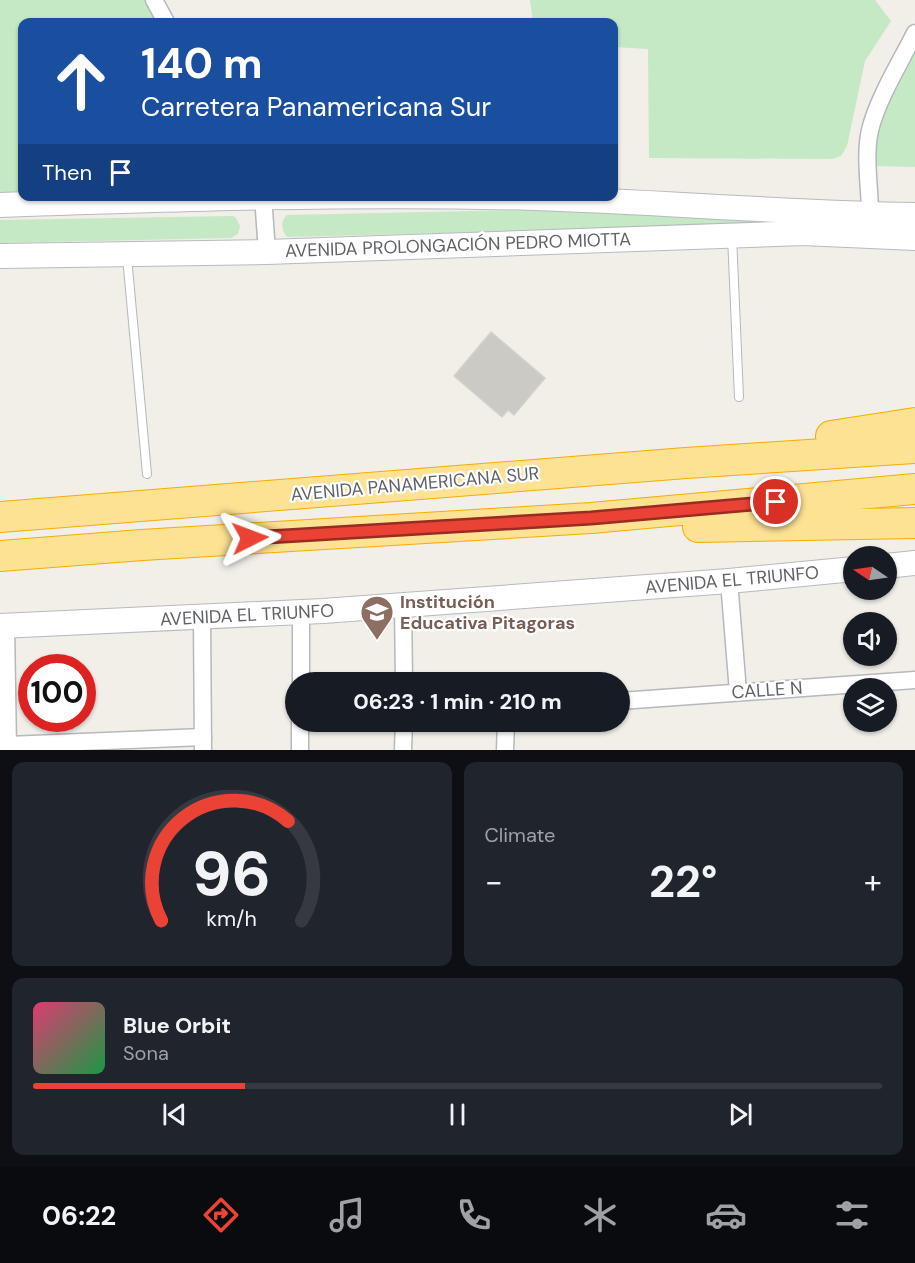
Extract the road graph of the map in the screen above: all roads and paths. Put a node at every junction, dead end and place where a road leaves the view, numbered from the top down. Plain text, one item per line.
1 (154, 0) edge
2 (164, 18) edge
3 (915, 33) edge
4 (150, 201) edge
5 (263, 201) edge
6 (597, 201) edge
7 (0, 205) edge
8 (870, 214) junction
9 (915, 214) edge
10 (732, 236) junction
11 (915, 238) edge
12 (267, 252) junction
13 (127, 253) junction
14 (0, 256) edge
15 (739, 397) dead end
16 (915, 423) edge
17 (915, 448) edge
18 (686, 463) junction
19 (147, 474) dead end
20 (915, 489) edge
21 (0, 517) edge
22 (591, 518) junction
23 (915, 523) edge
24 (142, 545) junction
25 (0, 556) edge
26 (915, 563) edge
27 (897, 565) edge
28 (843, 570) edge
29 (0, 573) edge
30 (729, 581) junction
31 (403, 605) junction
32 (302, 612) junction
33 (202, 618) junction
34 (2, 630) edge
35 (301, 672) edge
36 (404, 672) edge
37 (915, 680) edge
38 (738, 693) junction
39 (630, 700) edge
40 (300, 732) edge
41 (404, 732) edge
42 (506, 732) edge
43 (203, 744) edge
44 (99, 746) edge
45 (8, 748) edge
46 (300, 750) edge
47 (404, 750) edge
48 (505, 750) edge

1 - 2 street
3 - 8 street
4 - 7 main road, AVENIDA PROLONGACIÓN PEDRO MIOTTA
5 - 12 street
6 - 8 main road, AVENIDA PROLONGACIÓN PEDRO MIOTTA
8 - 9 main road, AVENIDA PROLONGACIÓN PEDRO MIOTTA
10 - 11 main road, AVENIDA PROLONGACIÓN PEDRO MIOTTA
10 - 12 main road, AVENIDA PROLONGACIÓN PEDRO MIOTTA
10 - 15 lane
12 - 13 main road, AVENIDA PROLONGACIÓN PEDRO MIOTTA
13 - 14 main road, AVENIDA PROLONGACIÓN PEDRO MIOTTA
13 - 19 lane
16 - 18 highway
17 - 18 highway
18 - 21 highway, AVENIDA PANAMERICANA SUR
20 - 22 highway
22 - 23 highway
22 - 24 highway
24 - 25 highway
24 - 29 highway
26 - 27 main road
28 - 30 main road, AVENIDA EL TRIUNFO
30 - 31 main road, AVENIDA EL TRIUNFO
30 - 38 street
31 - 32 main road, AVENIDA EL TRIUNFO
31 - 36 street
32 - 33 main road, AVENIDA EL TRIUNFO
32 - 35 street
33 - 34 main road, AVENIDA EL TRIUNFO
33 - 43 street
34 - 45 street
37 - 38 street, CALLE N
38 - 39 street, CALLE N
40 - 46 street
41 - 47 street
42 - 48 street
43 - 44 street
44 - 45 street

